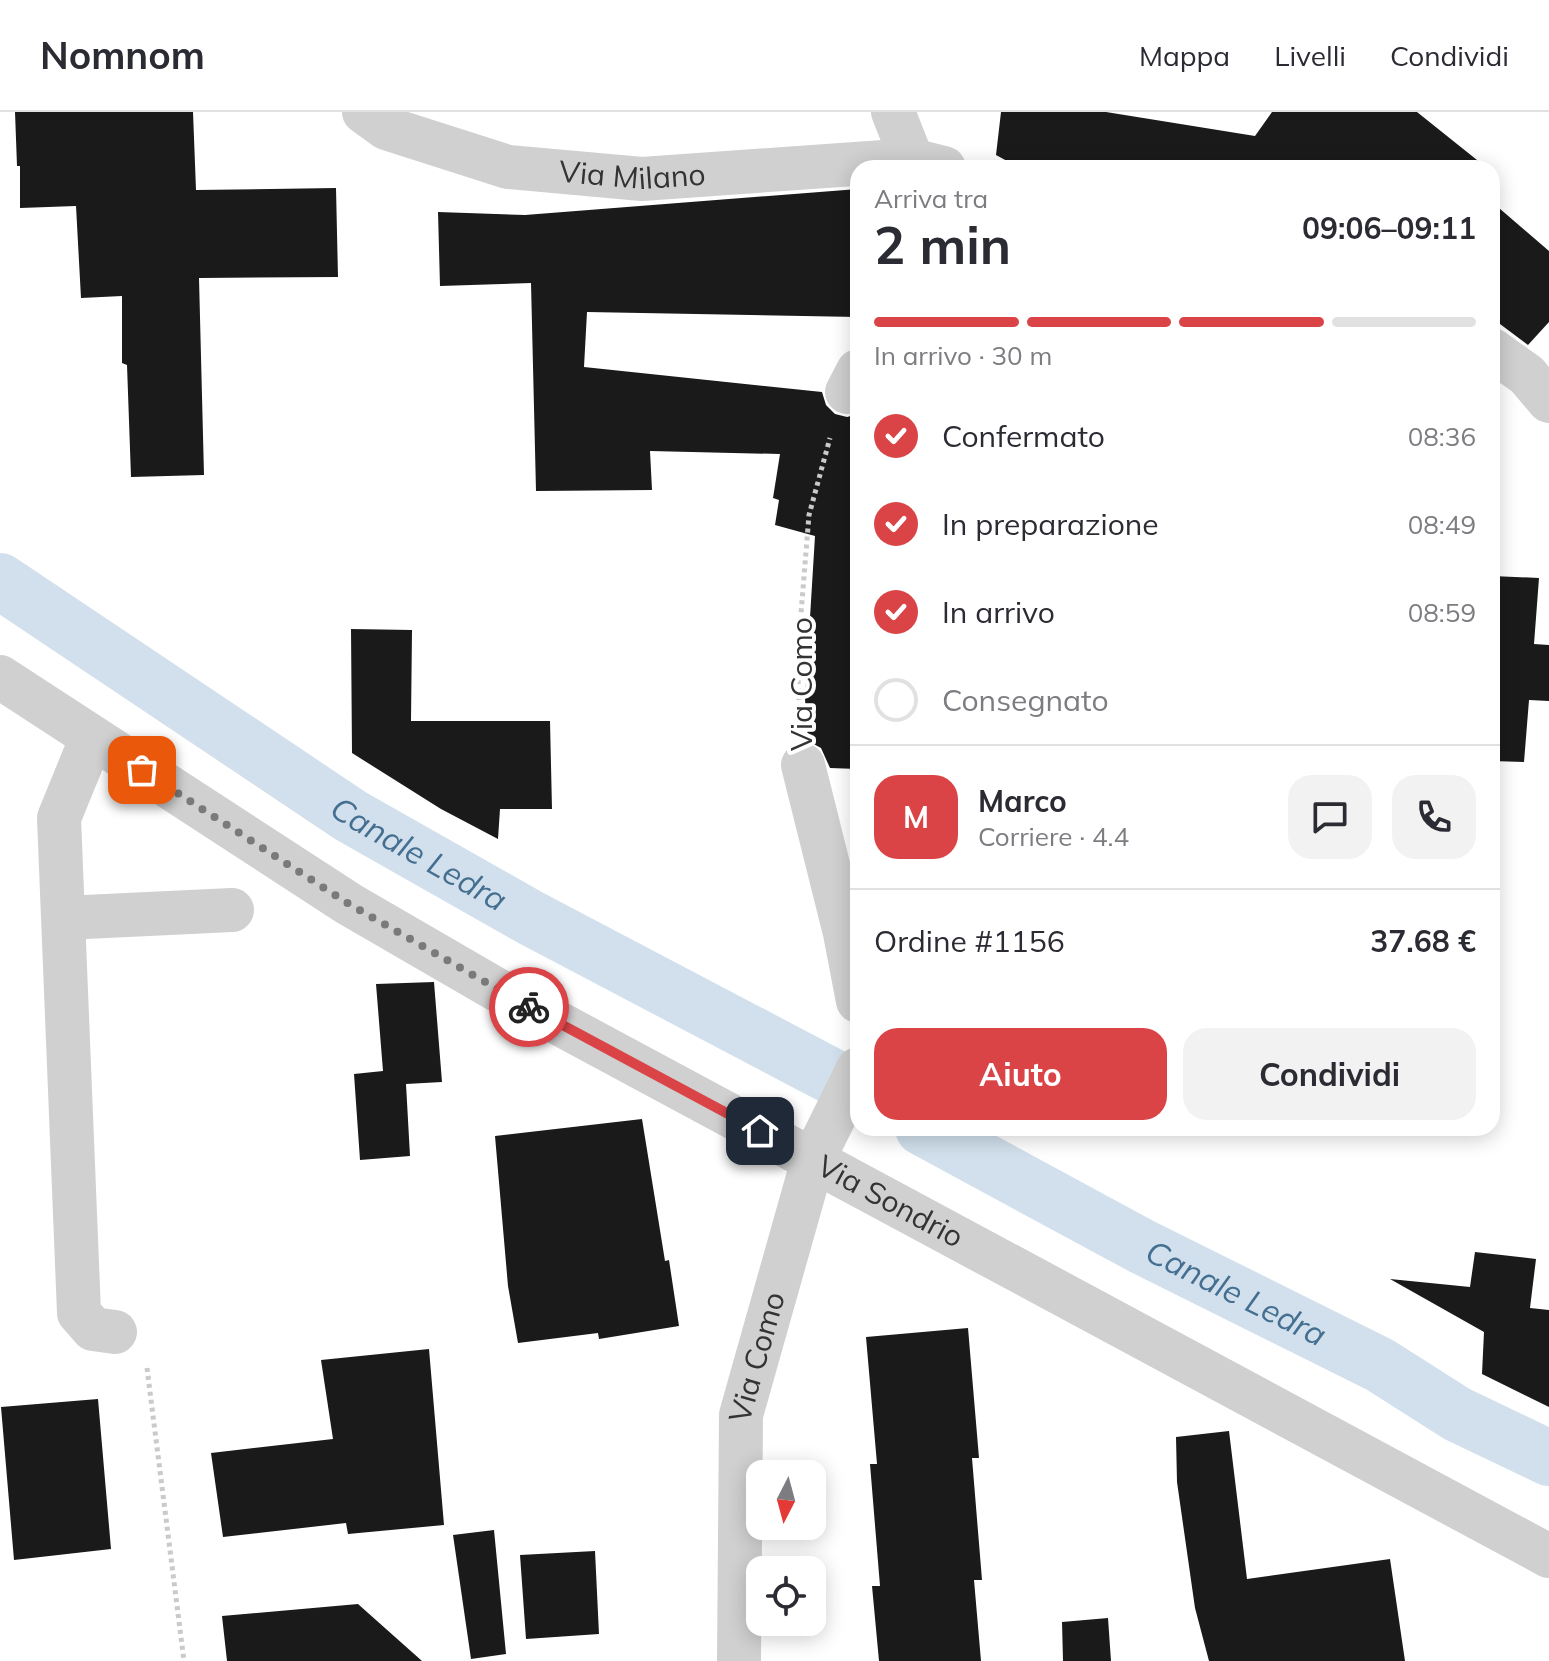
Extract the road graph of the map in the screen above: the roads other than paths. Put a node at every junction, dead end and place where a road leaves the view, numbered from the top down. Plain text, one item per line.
1 (364, 112) edge
2 (893, 112) edge
3 (920, 160) edge
4 (850, 169) edge
5 (1500, 356) edge
6 (1549, 401) edge
7 (0, 677) edge
8 (92, 737) junction
9 (803, 765) road end
10 (232, 910) dead end
11 (64, 918) junction
12 (850, 959) edge
13 (850, 1085) edge
14 (821, 1144) junction
15 (115, 1332) road end
16 (1549, 1556) edge
17 (739, 1661) edge

1 - 4 street, Via Milano
2 - 3 street
5 - 6 street
7 - 8 street, Via Sondrio
8 - 11 street
8 - 14 street, Via Sondrio
9 - 12 street, Via Como
10 - 11 street
11 - 15 street
13 - 14 street, Via Como
14 - 16 street, Via Sondrio
14 - 17 street, Via Como

